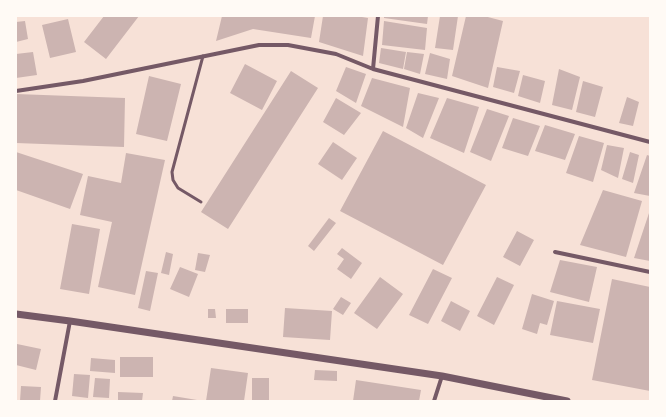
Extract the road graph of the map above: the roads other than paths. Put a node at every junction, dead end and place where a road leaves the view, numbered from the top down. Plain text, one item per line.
1 (378, 16) edge
2 (203, 56) junction
3 (373, 69) junction
4 (16, 91) edge
5 (650, 142) edge
6 (201, 202) dead end
7 (555, 252) dead end
8 (650, 272) edge
9 (16, 314) edge
10 (70, 321) junction
11 (442, 376) junction
12 (55, 401) edge
13 (434, 401) edge
14 (567, 401) edge

1 - 3 street
2 - 3 street
2 - 4 street
2 - 6 lane
3 - 5 street
7 - 8 street
9 - 10 street
10 - 11 street
10 - 12 street
11 - 13 street
11 - 14 street

